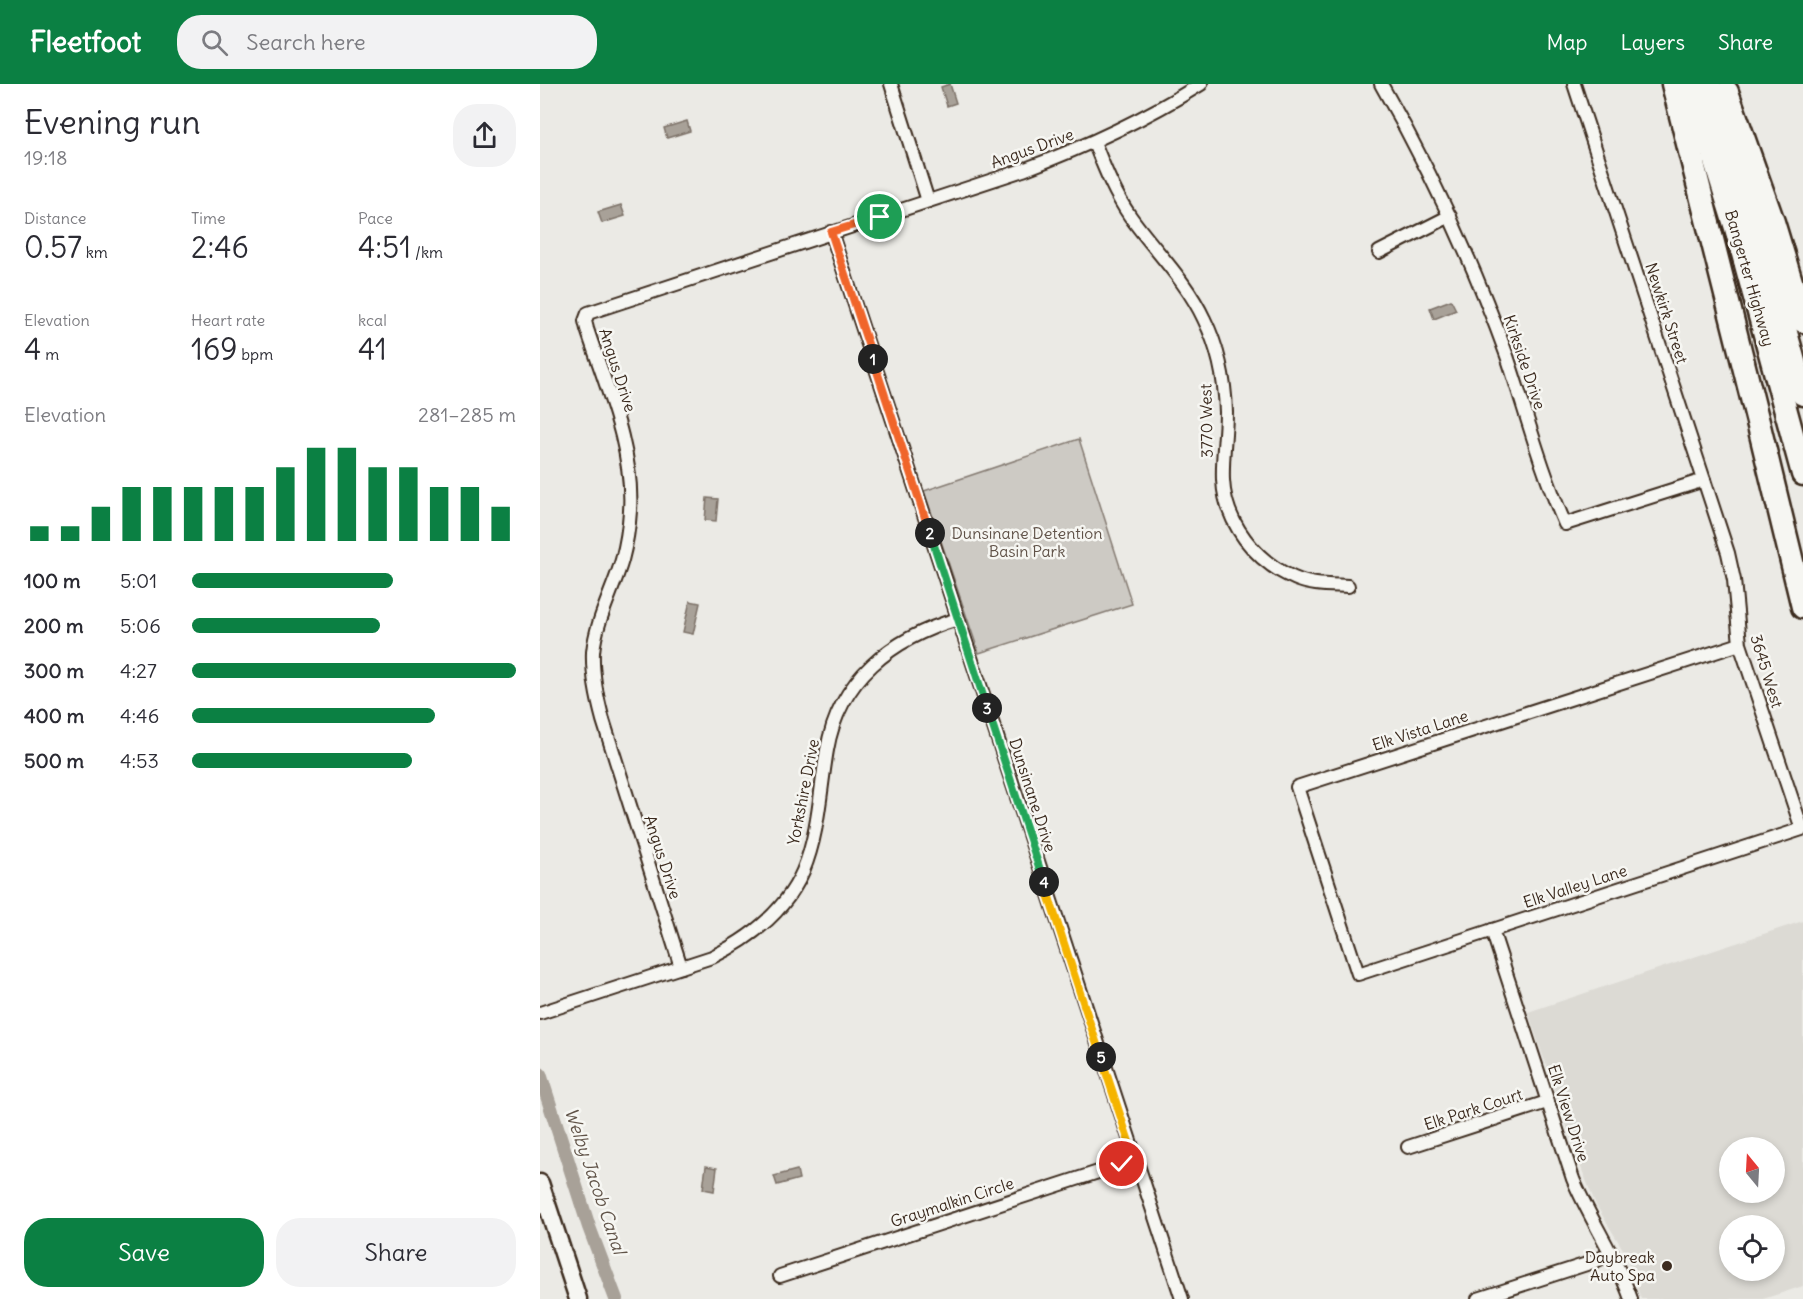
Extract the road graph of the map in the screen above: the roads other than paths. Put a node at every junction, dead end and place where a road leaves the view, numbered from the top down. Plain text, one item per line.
1 (891, 84) edge
2 (1201, 84) edge
3 (1381, 84) edge
4 (1574, 84) edge
5 (1673, 84) edge
6 (1691, 84) edge
7 (1709, 84) edge
8 (1724, 84) edge
9 (1094, 142) junction
10 (928, 201) junction
11 (1450, 216) junction
12 (831, 232) junction
13 (1378, 252) dead end
14 (1803, 321) edge
15 (1803, 394) edge
16 (1803, 474) edge
17 (1704, 480) junction
18 (1728, 553) joint
19 (1348, 586) dead end
20 (1803, 607) edge
21 (958, 619) junction
22 (1740, 644) junction
23 (1802, 830) edge
24 (1492, 930) junction
25 (681, 967) junction
26 (1358, 974) joint
27 (540, 1013) edge
28 (1547, 1102) junction
29 (1408, 1148) dead end
30 (1135, 1160) junction
31 (540, 1183) edge
32 (1612, 1253) junction
33 (780, 1276) dead end
34 (578, 1299) edge
35 (1182, 1299) edge
36 (1478, 1299) edge
37 (1631, 1299) edge

1 - 10 street
2 - 9 street, Angus Drive
3 - 11 street, Kirkside Drive
4 - 17 street, Newkirk Street
5 - 20 highway
6 - 16 highway, Bangerter Highway
7 - 15 highway, Bangerter Highway
8 - 14 highway
9 - 10 street, Angus Drive
9 - 19 street, 3770 West
10 - 12 street, Angus Drive
11 - 13 street
11 - 17 street, Kirkside Drive
12 - 21 street, Dunsinane Drive
12 - 25 street, Angus Drive
17 - 18 street, Newkirk Street
18 - 22 street, 3645 West
21 - 25 street, Yorkshire Drive
21 - 30 street, Dunsinane Drive
22 - 23 street, 3645 West
22 - 26 street, Elk Vista Lane
23 - 24 street, Elk Valley Lane
24 - 26 street, Elk Valley Lane
24 - 28 street, Elk View Drive
25 - 27 street, Yorkshire Drive
28 - 29 street, Elk Park Court
28 - 32 street, Elk View Drive
30 - 33 street, Graymalkin Circle
30 - 35 street, Dunsinane Drive
31 - 34 main road
32 - 36 street
32 - 37 street, Elk View Drive

